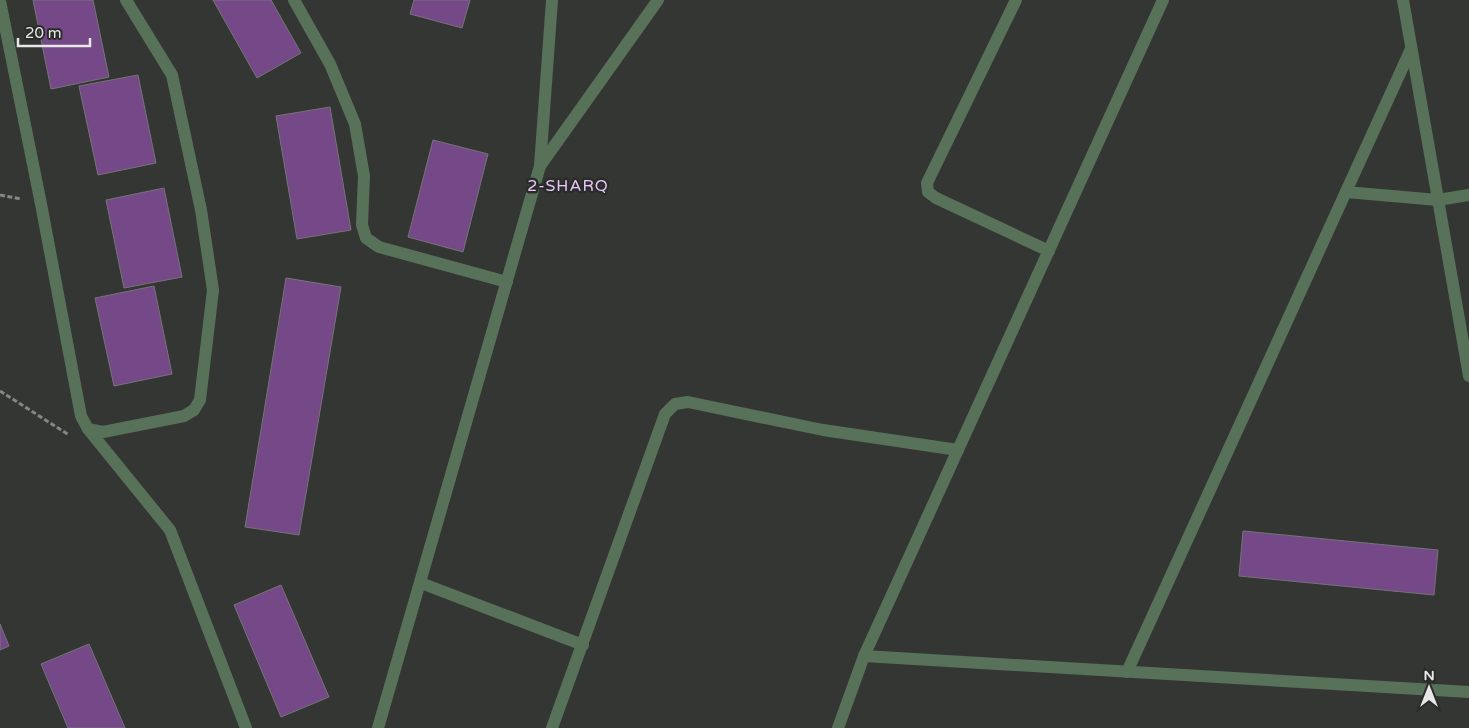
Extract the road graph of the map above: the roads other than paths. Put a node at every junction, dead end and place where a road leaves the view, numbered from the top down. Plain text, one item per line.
1 (126, 0) edge
2 (294, 0) edge
3 (552, 0) edge
4 (658, 0) edge
5 (1016, 0) edge
6 (1163, 0) edge
7 (1403, 0) edge
8 (0, 1) edge
9 (1411, 49) junction
10 (540, 166) junction
11 (1346, 192) junction
12 (1469, 196) edge
13 (1438, 200) junction
14 (1049, 251) junction
15 (507, 282) junction
16 (1469, 376) edge
17 (88, 429) junction
18 (958, 450) junction
19 (421, 583) junction
20 (583, 645) junction
21 (864, 656) junction
22 (1126, 672) junction
23 (1469, 692) edge
24 (246, 728) edge
25 (378, 728) edge
26 (552, 728) edge
27 (838, 728) edge

1 - 17 street
2 - 15 street
3 - 10 street
4 - 10 street
5 - 14 street
6 - 14 street
7 - 9 street
8 - 17 street
9 - 11 street
9 - 13 street
10 - 15 street
11 - 13 street
11 - 22 street
12 - 13 street
13 - 16 street
14 - 18 street
15 - 19 street
17 - 24 street
18 - 20 street
18 - 21 street
19 - 20 street
19 - 25 street
20 - 26 street
21 - 22 street
21 - 27 street
22 - 23 street

